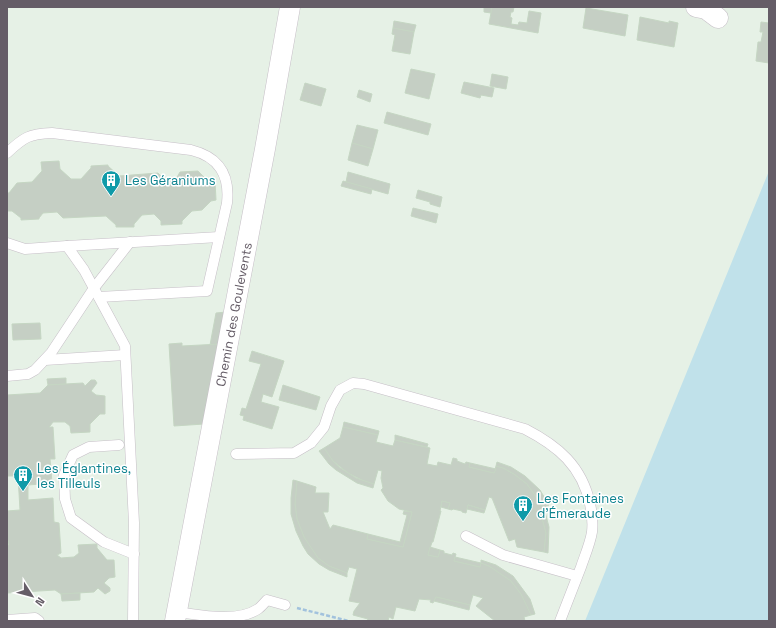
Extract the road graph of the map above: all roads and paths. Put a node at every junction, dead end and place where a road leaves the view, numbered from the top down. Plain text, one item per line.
1 (290, 7) edge
2 (696, 7) edge
3 (718, 18) dead end
4 (7, 153) edge
5 (219, 237) junction
6 (130, 242) junction
7 (7, 243) edge
8 (67, 246) junction
9 (97, 293) junction
10 (125, 356) junction
11 (45, 360) junction
12 (7, 376) edge
13 (119, 445) dead end
14 (236, 454) dead end
15 (466, 536) dead end
16 (134, 554) junction
17 (577, 576) junction
18 (285, 605) joint
19 (176, 616) edge
20 (7, 620) edge
21 (39, 621) edge
22 (133, 621) edge
23 (350, 621) edge
24 (560, 621) edge

1 - 19 street, Chemin des Goulevents
2 - 3 street
4 - 5 lane
5 - 6 lane
5 - 9 lane
6 - 8 lane
6 - 9 lane
7 - 8 lane
8 - 9 lane
9 - 10 lane
9 - 11 lane
10 - 11 lane
10 - 16 lane
11 - 12 lane
13 - 16 lane
14 - 17 lane
15 - 17 lane
16 - 22 lane
17 - 24 lane
18 - 19 lane
18 - 23 path
20 - 21 lane

